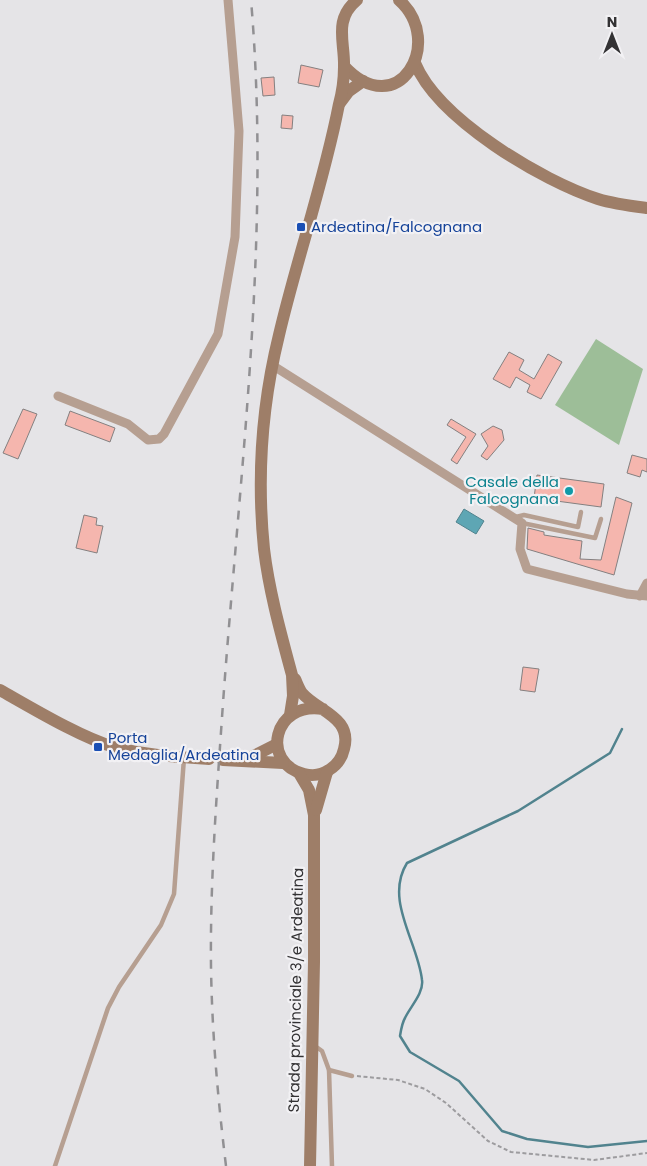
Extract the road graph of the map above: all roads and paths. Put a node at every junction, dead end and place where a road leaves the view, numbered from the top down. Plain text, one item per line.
1 (228, 0) edge
2 (357, 0) edge
3 (399, 0) edge
4 (415, 63) junction
5 (344, 66) junction
6 (363, 81) junction
7 (398, 83) junction
8 (433, 94) junction
9 (340, 104) junction
10 (647, 208) edge
11 (272, 365) junction
12 (58, 396) dead end
13 (580, 512) dead end
14 (602, 519) dead end
15 (518, 520) junction
16 (647, 583) edge
17 (643, 596) edge
18 (292, 675) junction
19 (0, 690) edge
20 (323, 709) junction
21 (290, 715) junction
22 (277, 744) junction
23 (184, 757) junction
24 (209, 759) dead end
25 (223, 760) dead end
26 (244, 762) junction
27 (284, 762) junction
28 (328, 772) junction
29 (298, 773) junction
30 (314, 815) junction
31 (312, 1044) junction
32 (329, 1070) junction
33 (352, 1076) joint
34 (647, 1153) edge
35 (55, 1166) edge
36 (310, 1166) edge
37 (332, 1166) edge

1 - 12 street
2 - 5 main road, Strada provinciale 3/e Ardeatina
3 - 4 main road
4 - 7 main road
4 - 8 main road
5 - 6 main road
5 - 9 main road, Strada provinciale 3/e Ardeatina
6 - 7 main road
6 - 9 main road, Strada provinciale 3/e Ardeatina
7 - 8 main road
8 - 10 main road
9 - 11 main road, Strada provinciale 3/e Ardeatina
11 - 15 street
11 - 18 main road, Strada provinciale 3/e Ardeatina
13 - 15 lane
14 - 15 lane
15 - 17 street
16 - 17 street
18 - 20 main road, Strada provinciale 3/e Ardeatina
18 - 21 main road, Strada provinciale 3/e Ardeatina
19 - 23 main road
20 - 21 main road
20 - 28 main road, Strada provinciale 3/e Ardeatina
21 - 22 main road, Strada provinciale 3/e Ardeatina
22 - 26 main road
22 - 27 main road
23 - 24 main road
23 - 35 lane
25 - 26 main road
26 - 27 main road
27 - 29 main road, Strada provinciale 3/e Ardeatina
28 - 29 main road
28 - 30 main road, Strada provinciale 3/e Ardeatina
29 - 30 main road, Strada provinciale 3/e Ardeatina
30 - 31 main road, Strada provinciale 3/e Ardeatina
31 - 32 lane
31 - 36 main road, Strada provinciale 3/e Ardeatina
32 - 33 lane
32 - 37 lane
33 - 34 path

